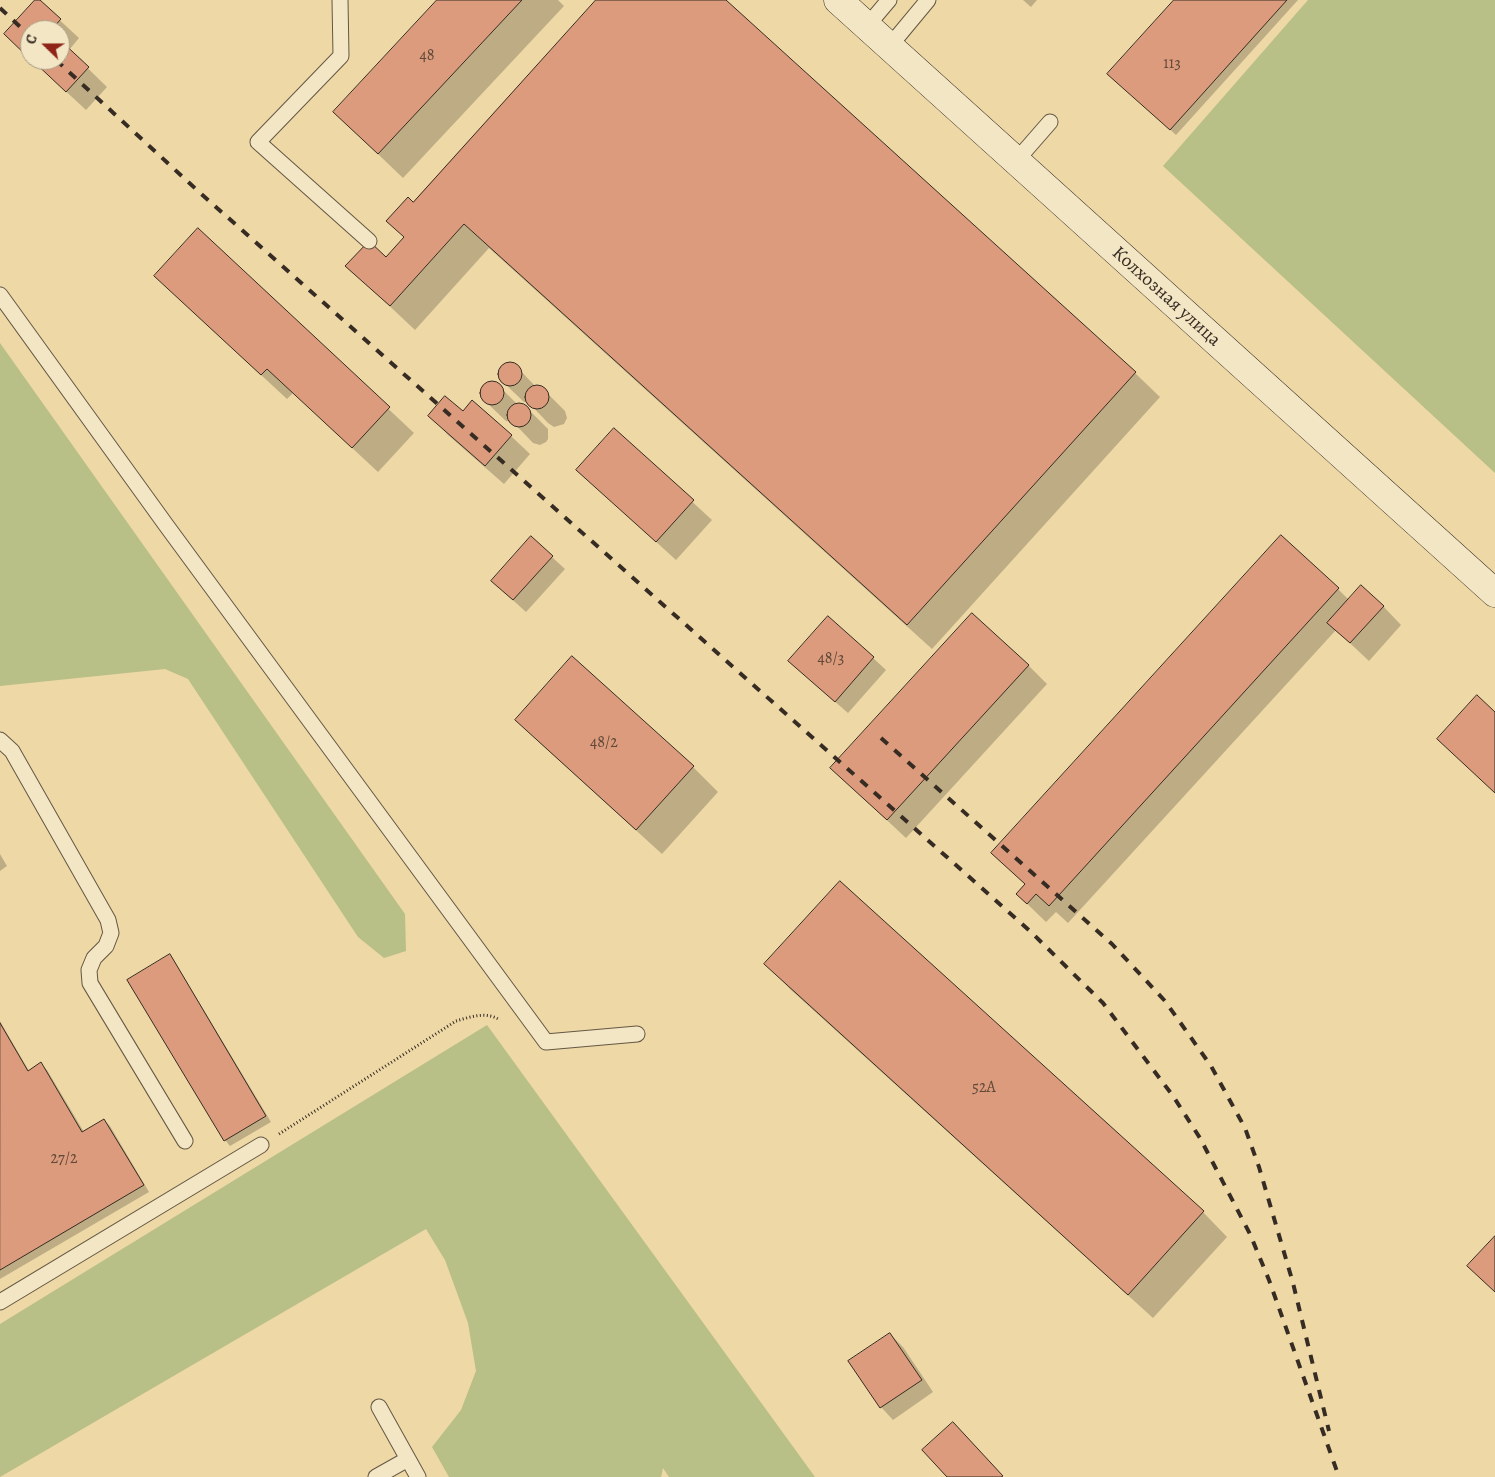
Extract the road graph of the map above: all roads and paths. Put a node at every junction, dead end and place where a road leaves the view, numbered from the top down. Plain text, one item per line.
1 (340, 0) edge
2 (838, 0) edge
3 (890, 0) edge
4 (928, 0) edge
5 (867, 26) junction
6 (889, 47) junction
7 (1050, 122) dead end
8 (1016, 162) junction
9 (368, 241) dead end
10 (0, 295) edge
11 (1495, 593) edge
12 (0, 740) edge
13 (504, 1024) dead end
14 (637, 1034) dead end
15 (186, 1141) dead end
16 (261, 1145) joint
17 (0, 1302) edge
18 (379, 1407) dead end
19 (408, 1459) junction
20 (376, 1477) edge
21 (418, 1477) edge

1 - 9 lane
2 - 5 street, Колхозная улица
3 - 5 lane
4 - 6 lane
5 - 6 street, Колхозная улица
6 - 8 street, Колхозная улица
7 - 8 lane
8 - 11 street, Колхозная улица
10 - 14 lane
12 - 15 lane
13 - 16 path
16 - 17 lane
18 - 19 lane
19 - 20 lane
19 - 21 lane

